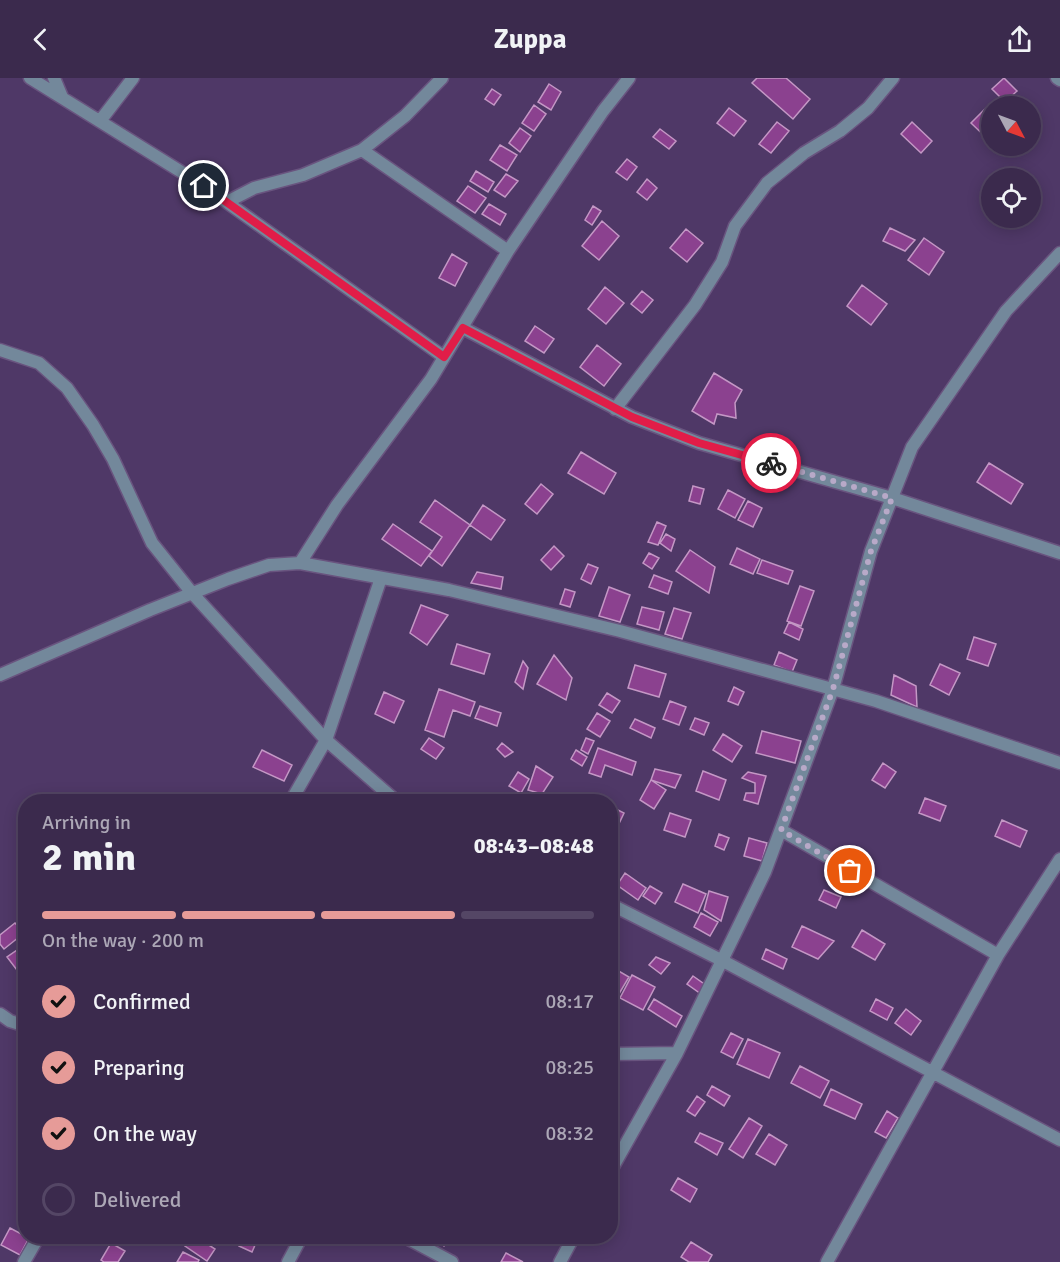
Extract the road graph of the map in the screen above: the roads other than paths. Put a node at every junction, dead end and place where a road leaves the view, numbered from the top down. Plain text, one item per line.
1 (30, 78) edge
2 (54, 78) edge
3 (134, 78) edge
4 (442, 78) edge
5 (629, 78) edge
6 (893, 78) edge
7 (62, 97) junction
8 (100, 121) junction
9 (362, 150) junction
10 (227, 201) junction
11 (508, 251) junction
12 (1060, 253) edge
13 (463, 328) junction
14 (0, 350) edge
15 (444, 357) junction
16 (615, 409) junction
17 (892, 498) junction
18 (1060, 553) edge
19 (300, 563) junction
20 (381, 578) junction
21 (192, 593) junction
22 (0, 675) edge
23 (833, 689) junction
24 (326, 740) junction
25 (1060, 763) edge
26 (295, 794) edge
27 (388, 794) edge
28 (781, 830) junction
29 (1060, 859) edge
30 (618, 908) edge
31 (998, 955) junction
32 (723, 961) junction
33 (0, 1014) edge
34 (18, 1024) edge
35 (678, 1053) junction
36 (618, 1054) edge
37 (932, 1073) junction
38 (1060, 1140) edge
39 (618, 1158) edge
40 (34, 1244) edge
41 (298, 1244) edge
42 (418, 1244) edge
43 (570, 1244) edge
44 (24, 1262) edge
45 (288, 1262) edge
46 (452, 1262) edge
47 (560, 1262) edge
48 (827, 1262) edge

1 - 7 street
2 - 7 street
3 - 8 street
4 - 9 street
5 - 11 street
6 - 16 street
7 - 8 street
8 - 10 street
9 - 10 street
9 - 11 street
10 - 15 street
11 - 13 street
12 - 17 street
13 - 15 street
13 - 16 street
14 - 21 street
15 - 19 street
16 - 17 street
17 - 18 street
17 - 23 street
19 - 20 street
19 - 21 street
20 - 23 street
20 - 24 street
21 - 22 street
21 - 24 street
23 - 25 street
23 - 28 street
24 - 26 street
24 - 27 street
28 - 31 street
28 - 32 street
29 - 31 street
30 - 32 street
31 - 37 street
32 - 35 street
32 - 37 street
33 - 34 street
35 - 36 street
35 - 39 street
37 - 38 street
37 - 48 street
40 - 44 street
41 - 45 street
42 - 46 street
43 - 47 street

